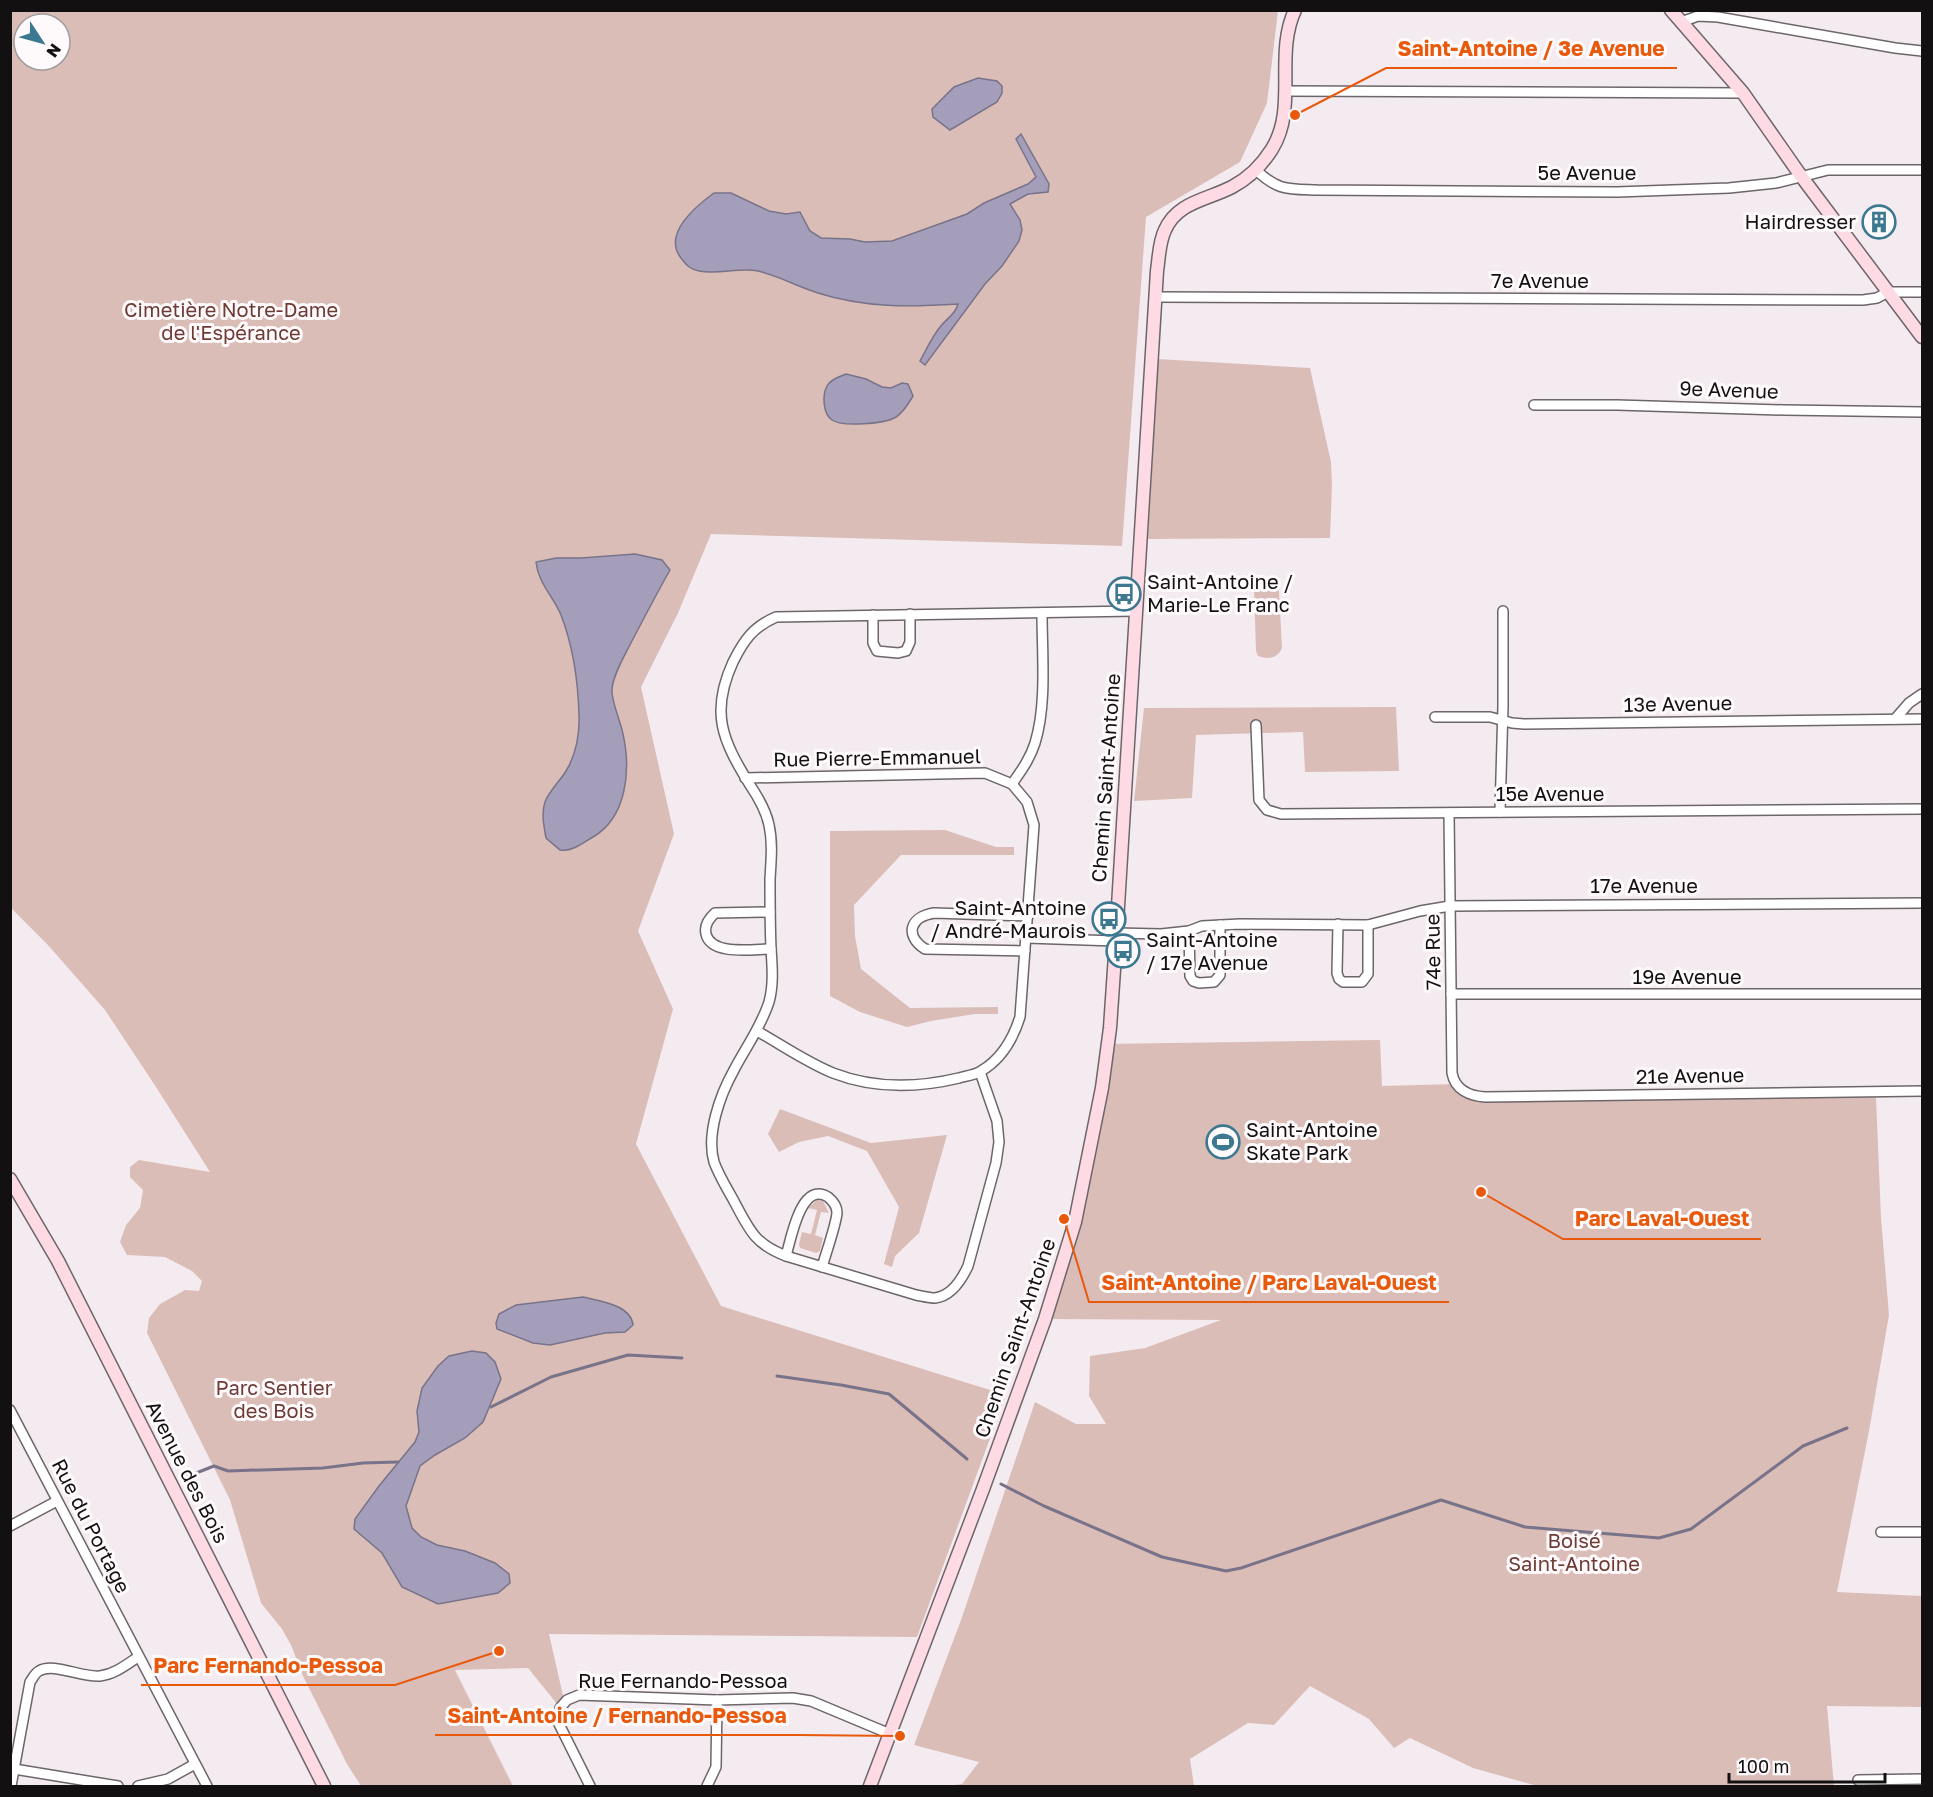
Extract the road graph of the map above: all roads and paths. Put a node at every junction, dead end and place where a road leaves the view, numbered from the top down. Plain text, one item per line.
1 (1295, 10) edge
2 (1671, 10) edge
3 (1682, 22) junction
4 (1923, 51) edge
5 (1285, 91) junction
6 (1743, 93) junction
7 (1256, 170) junction
8 (1923, 170) edge
9 (1802, 176) junction
10 (1888, 292) junction
11 (1923, 292) edge
12 (1155, 297) junction
13 (1923, 337) edge
14 (1534, 405) dead end
15 (1923, 412) edge
16 (1136, 611) junction
17 (1503, 611) dead end
18 (1042, 613) junction
19 (910, 614) junction
20 (873, 615) junction
21 (1923, 694) edge
22 (1435, 717) dead end
23 (1895, 719) junction
24 (1923, 719) edge
25 (1503, 721) junction
26 (1257, 725) dead end
27 (745, 778) junction
28 (1012, 784) junction
29 (1923, 809) edge
30 (1500, 812) junction
31 (1449, 813) junction
32 (1923, 903) edge
33 (1450, 906) junction
34 (770, 912) junction
35 (1028, 916) junction
36 (1338, 924) junction
37 (1220, 925) junction
38 (1368, 925) junction
39 (1189, 931) junction
40 (1116, 937) junction
41 (1027, 938) junction
42 (771, 949) junction
43 (1026, 951) junction
44 (1451, 994) junction
45 (1923, 994) edge
46 (757, 1031) junction
47 (980, 1072) junction
48 (1461, 1089) joint
49 (1923, 1091) edge
50 (10, 1179) edge
51 (786, 1256) junction
52 (822, 1267) junction
53 (10, 1410) edge
54 (57, 1501) junction
55 (10, 1526) edge
56 (1881, 1532) dead end
57 (1923, 1532) edge
58 (138, 1658) junction
59 (717, 1700) junction
60 (890, 1734) junction
61 (195, 1764) junction
62 (14, 1770) junction
63 (1923, 1779) edge
64 (1858, 1780) dead end
65 (11, 1786) edge
66 (118, 1786) edge
67 (138, 1786) edge
68 (207, 1786) edge
69 (324, 1786) edge
70 (590, 1786) edge
71 (707, 1786) edge
72 (870, 1786) edge

1 - 5 street, Chemin Saint-Antoine
2 - 3 street
3 - 4 street
3 - 6 street
5 - 6 street
5 - 7 street, Chemin Saint-Antoine
6 - 9 street
7 - 9 street, 5e Avenue
7 - 12 street, Chemin Saint-Antoine
8 - 9 street, 5e Avenue
9 - 10 street
10 - 11 street, 7e Avenue
10 - 12 street, 7e Avenue
10 - 13 street
12 - 16 street, Chemin Saint-Antoine
14 - 15 street, 9e Avenue
16 - 18 street
16 - 40 street, Chemin Saint-Antoine
17 - 25 street
18 - 19 street
18 - 28 street
19 - 20 street
19 - 20 street
20 - 27 street
21 - 23 street
22 - 25 street, 13e Avenue
23 - 24 street, 13e Avenue
23 - 25 street, 13e Avenue
25 - 30 street
26 - 31 street, 15e Avenue
27 - 28 street, Rue Pierre-Emmanuel
27 - 34 street
28 - 35 street
29 - 30 street, 15e Avenue
30 - 31 street, 15e Avenue
31 - 33 street, 74e Rue
32 - 33 street, 17e Avenue
33 - 38 street, 17e Avenue
33 - 44 street, 74e Rue
34 - 42 street
34 - 42 street
35 - 41 street
35 - 43 street
36 - 37 street, 17e Avenue
36 - 38 street, 17e Avenue
36 - 38 street
37 - 39 street, 17e Avenue
37 - 39 street
39 - 40 street, 17e Avenue
40 - 41 street, 17e Avenue
40 - 60 street, Chemin Saint-Antoine
41 - 43 street
42 - 46 street
43 - 47 street
44 - 45 street, 19e Avenue
44 - 48 street, 74e Rue
46 - 47 street
46 - 51 street
47 - 52 street
48 - 49 street, 21e Avenue
50 - 69 street, Avenue des Bois
51 - 52 street
51 - 52 street
53 - 54 street, Rue du Portage
54 - 55 street
54 - 58 street, Rue du Portage
56 - 57 street
58 - 61 street, Rue du Portage
58 - 62 street
59 - 60 street, Rue Fernando-Pessoa
59 - 70 street, Rue Fernando-Pessoa
59 - 71 street
60 - 72 street, Chemin Saint-Antoine
61 - 67 street
61 - 68 street, Rue du Portage
62 - 65 street
62 - 66 street
63 - 64 street

